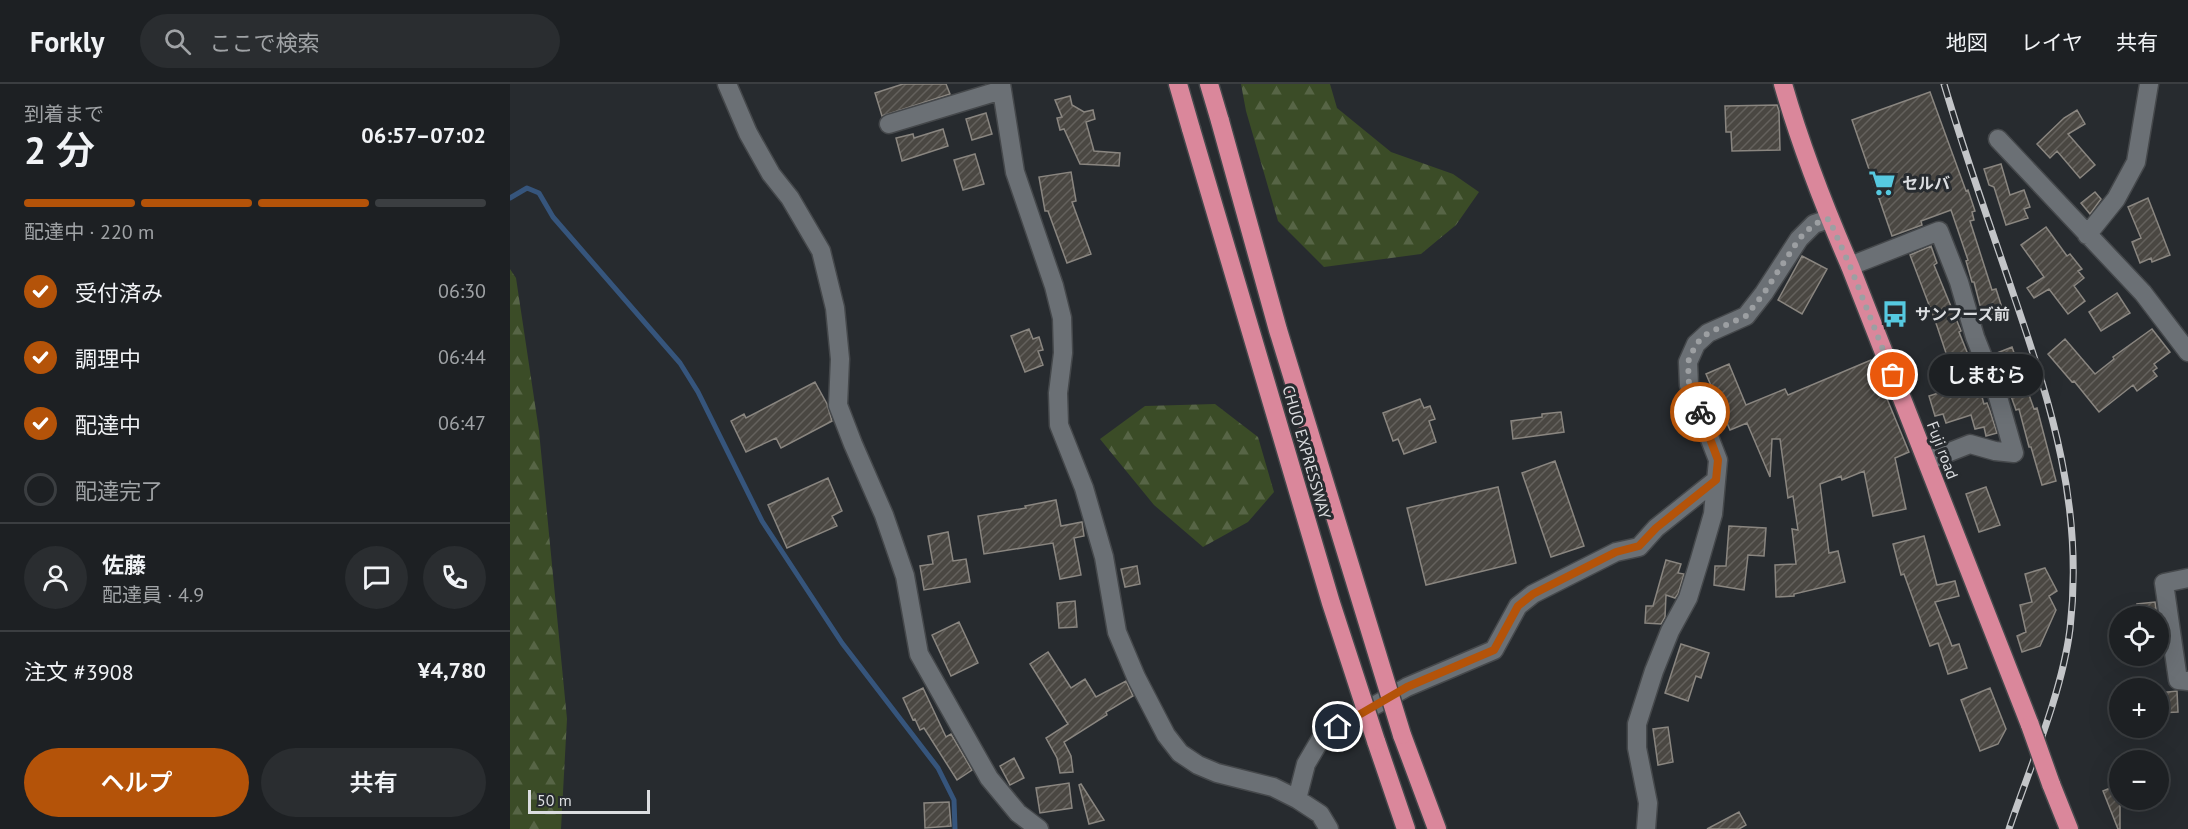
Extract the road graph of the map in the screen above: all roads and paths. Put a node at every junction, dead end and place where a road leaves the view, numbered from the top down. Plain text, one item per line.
1 (727, 84) edge
2 (1178, 84) edge
3 (1209, 84) edge
4 (1783, 84) edge
5 (2149, 84) edge
6 (1001, 87) edge
7 (889, 124) dead end
8 (1998, 139) dead end
9 (1829, 219) junction
10 (2087, 235) junction
11 (1850, 266) junction
12 (2188, 351) edge
13 (1926, 461) junction
14 (1716, 480) junction
15 (2188, 578) edge
16 (2188, 681) edge
17 (1298, 799) junction
18 (1039, 829) edge
19 (1329, 829) edge
20 (1406, 829) edge
21 (1437, 829) edge
22 (1646, 829) edge
23 (2069, 829) edge

1 - 18 street
2 - 20 highway, CHUO EXPRESSWAY, bridge
3 - 21 highway, CHUO EXPRESSWAY, bridge
4 - 9 highway, Fuji road
5 - 10 street
6 - 7 street
6 - 17 street
8 - 10 street
9 - 11 highway, Fuji road
9 - 14 street
10 - 12 street
11 - 13 highway, Fuji road
11 - 13 street
13 - 23 highway, Fuji road, bridge
14 - 17 street
14 - 22 street
15 - 16 street
17 - 19 street

